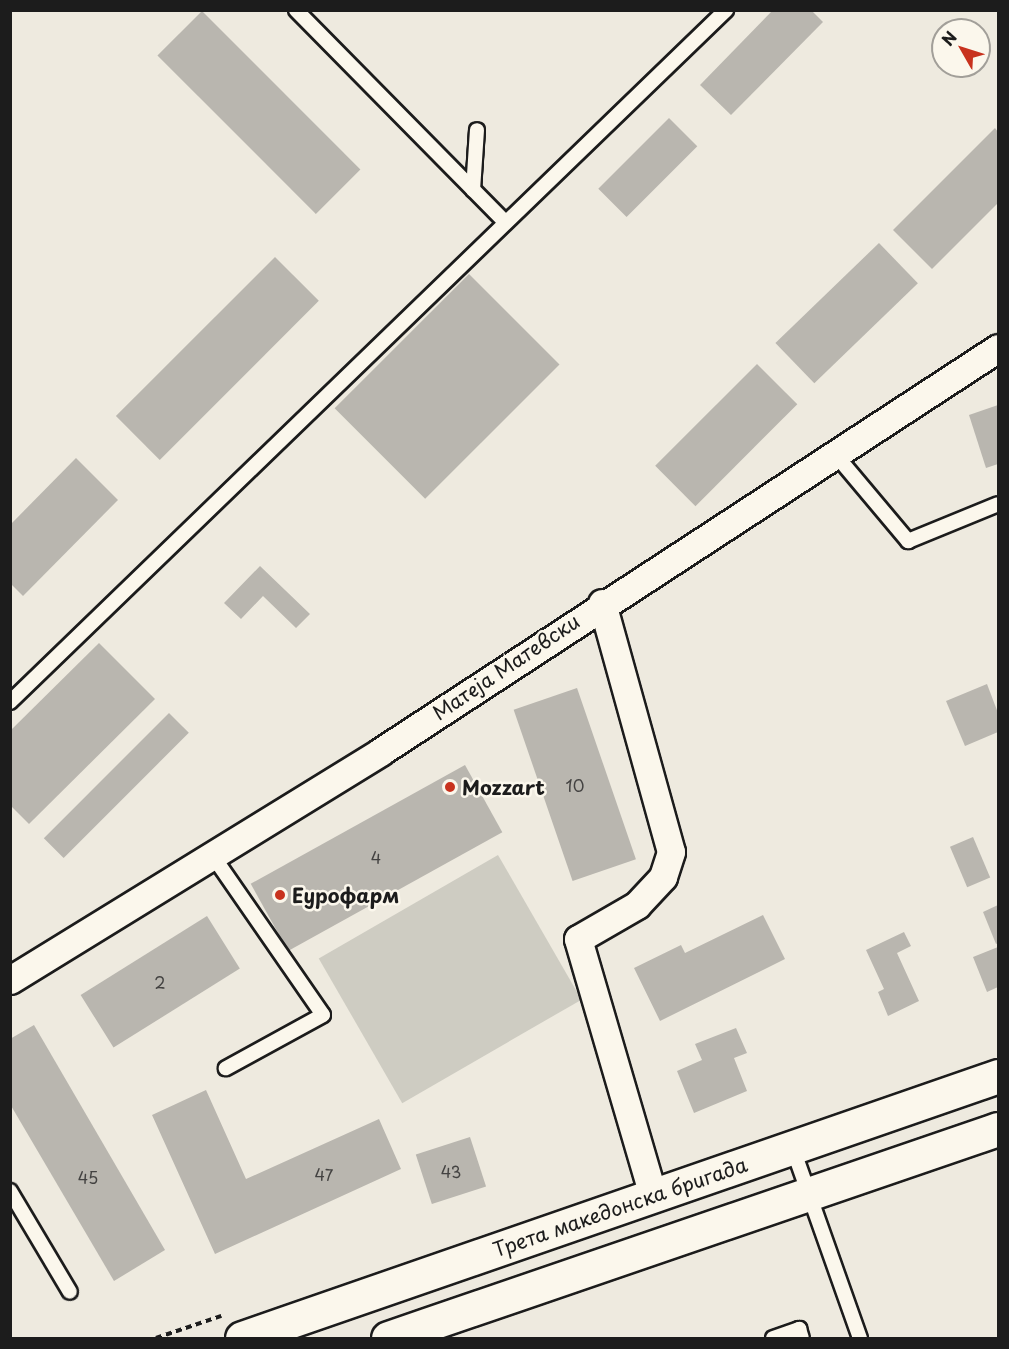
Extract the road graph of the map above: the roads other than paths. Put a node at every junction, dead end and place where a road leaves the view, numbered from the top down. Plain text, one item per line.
1 (296, 10) edge
2 (726, 10) edge
3 (477, 130) dead end
4 (473, 190) junction
5 (504, 222) junction
6 (999, 348) edge
7 (835, 454) junction
8 (999, 504) edge
9 (602, 603) junction
10 (10, 702) edge
11 (213, 856) junction
12 (10, 980) edge
13 (226, 1068) dead end
14 (999, 1077) edge
15 (999, 1129) edge
16 (793, 1149) junction
17 (10, 1191) edge
18 (653, 1195) junction
19 (807, 1195) junction
20 (70, 1292) dead end
21 (242, 1338) edge
22 (388, 1338) edge
23 (773, 1338) edge
24 (802, 1338) edge
25 (860, 1338) edge

1 - 4 lane
2 - 5 lane
3 - 4 lane
4 - 5 lane
5 - 10 lane
6 - 7 street, Матеја Матевски
7 - 8 lane
7 - 9 street, Матеја Матевски
9 - 11 street, Матеја Матевски
9 - 18 street
11 - 12 street, Матеја Матевски
11 - 13 lane
14 - 16 street, Трета македонска бригада
15 - 19 street
16 - 18 street, Трета македонска бригада
16 - 19 lane
17 - 20 lane
18 - 21 street, Трета македонска бригада
19 - 22 street
19 - 25 lane
23 - 24 lane

